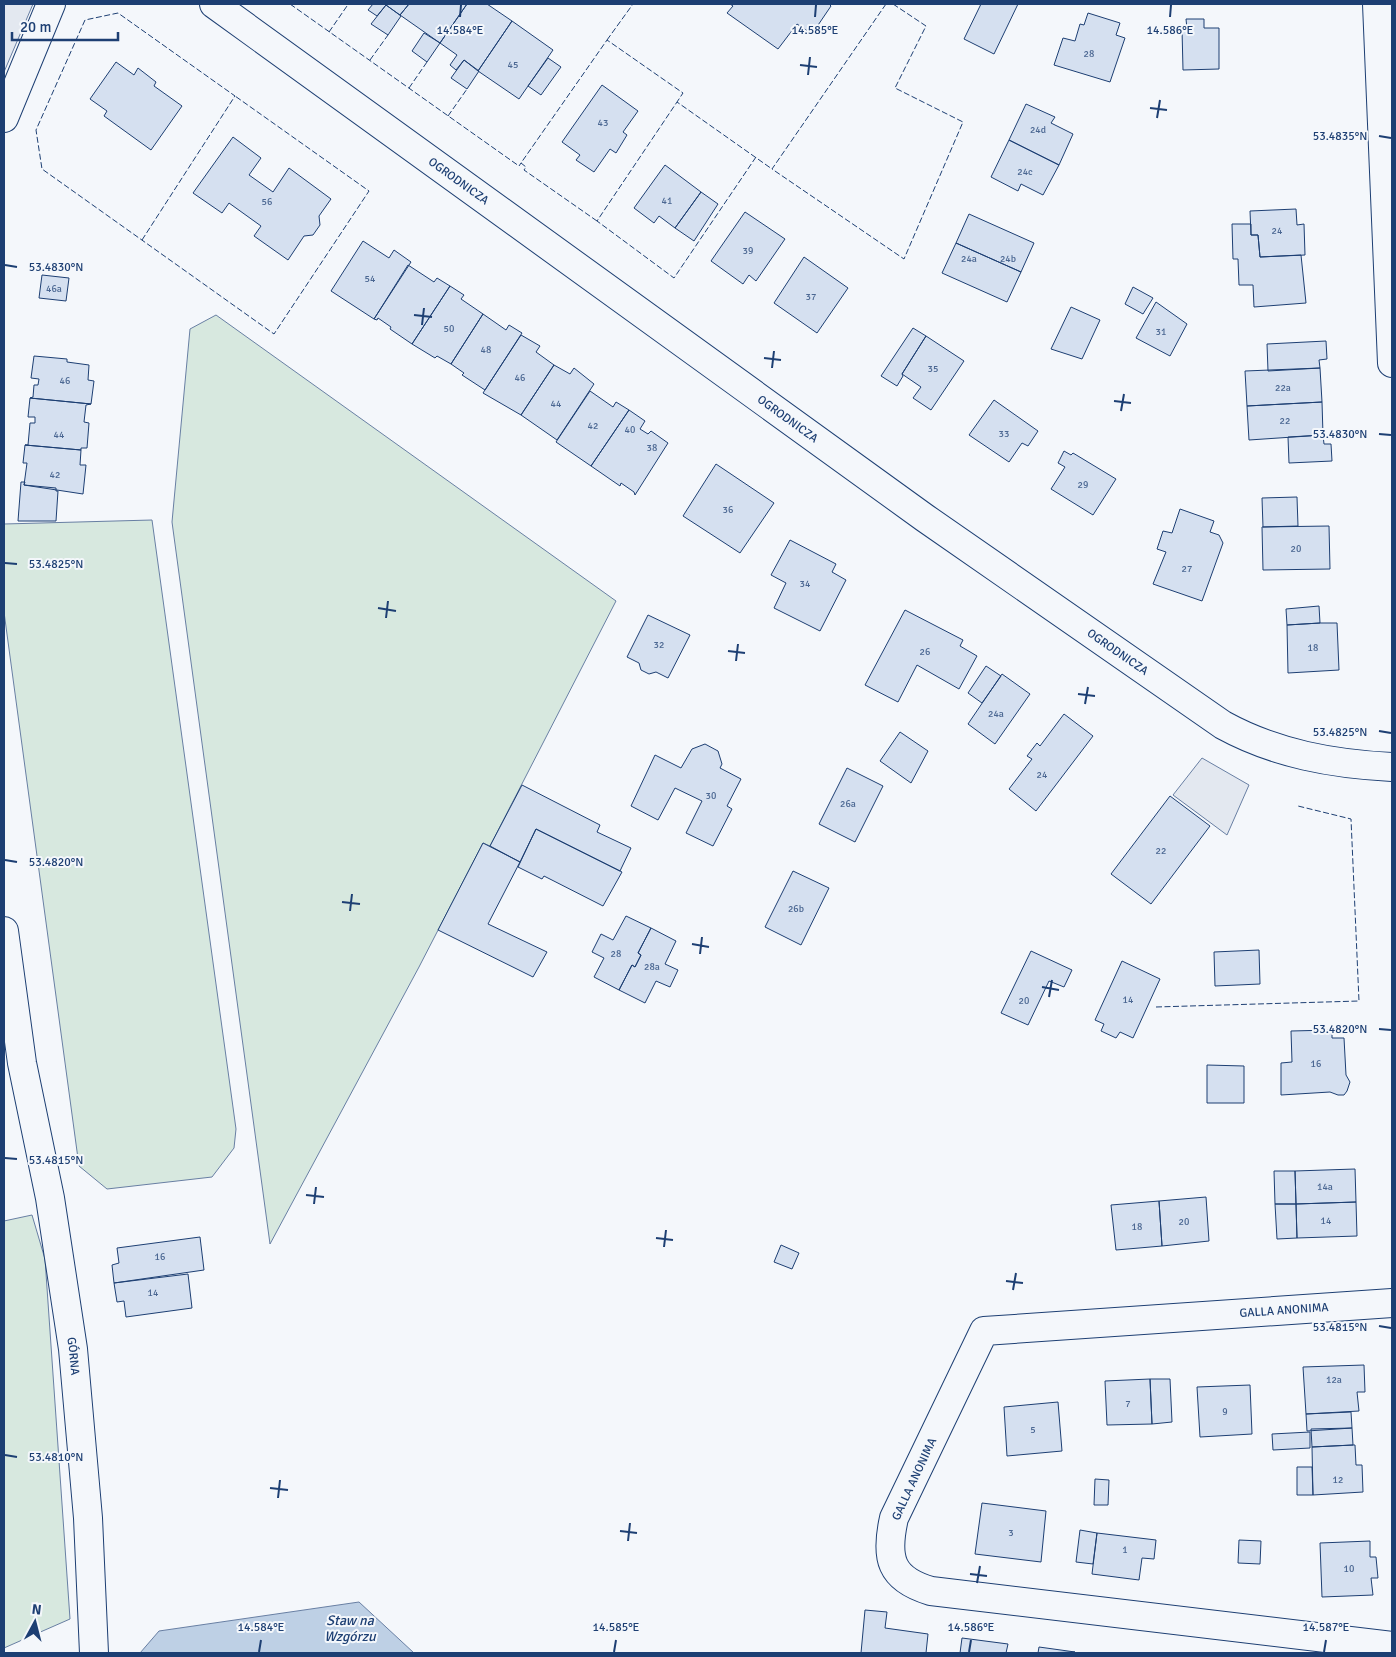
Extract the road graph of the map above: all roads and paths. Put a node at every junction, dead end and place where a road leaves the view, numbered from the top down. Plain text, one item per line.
1 (51, 4) edge
2 (214, 4) edge
3 (1377, 4) edge
4 (4, 118) edge
5 (1392, 363) edge
6 (1392, 766) edge
7 (4, 931) edge
8 (13, 1064) edge
9 (1392, 1303) edge
10 (1392, 1646) edge
11 (94, 1653) edge

1 - 4 street
2 - 6 street, OGRODNICZA
3 - 5 street
7 - 8 street, GÓRNA
8 - 11 street, GÓRNA
9 - 10 street, GALLA ANONIMA

